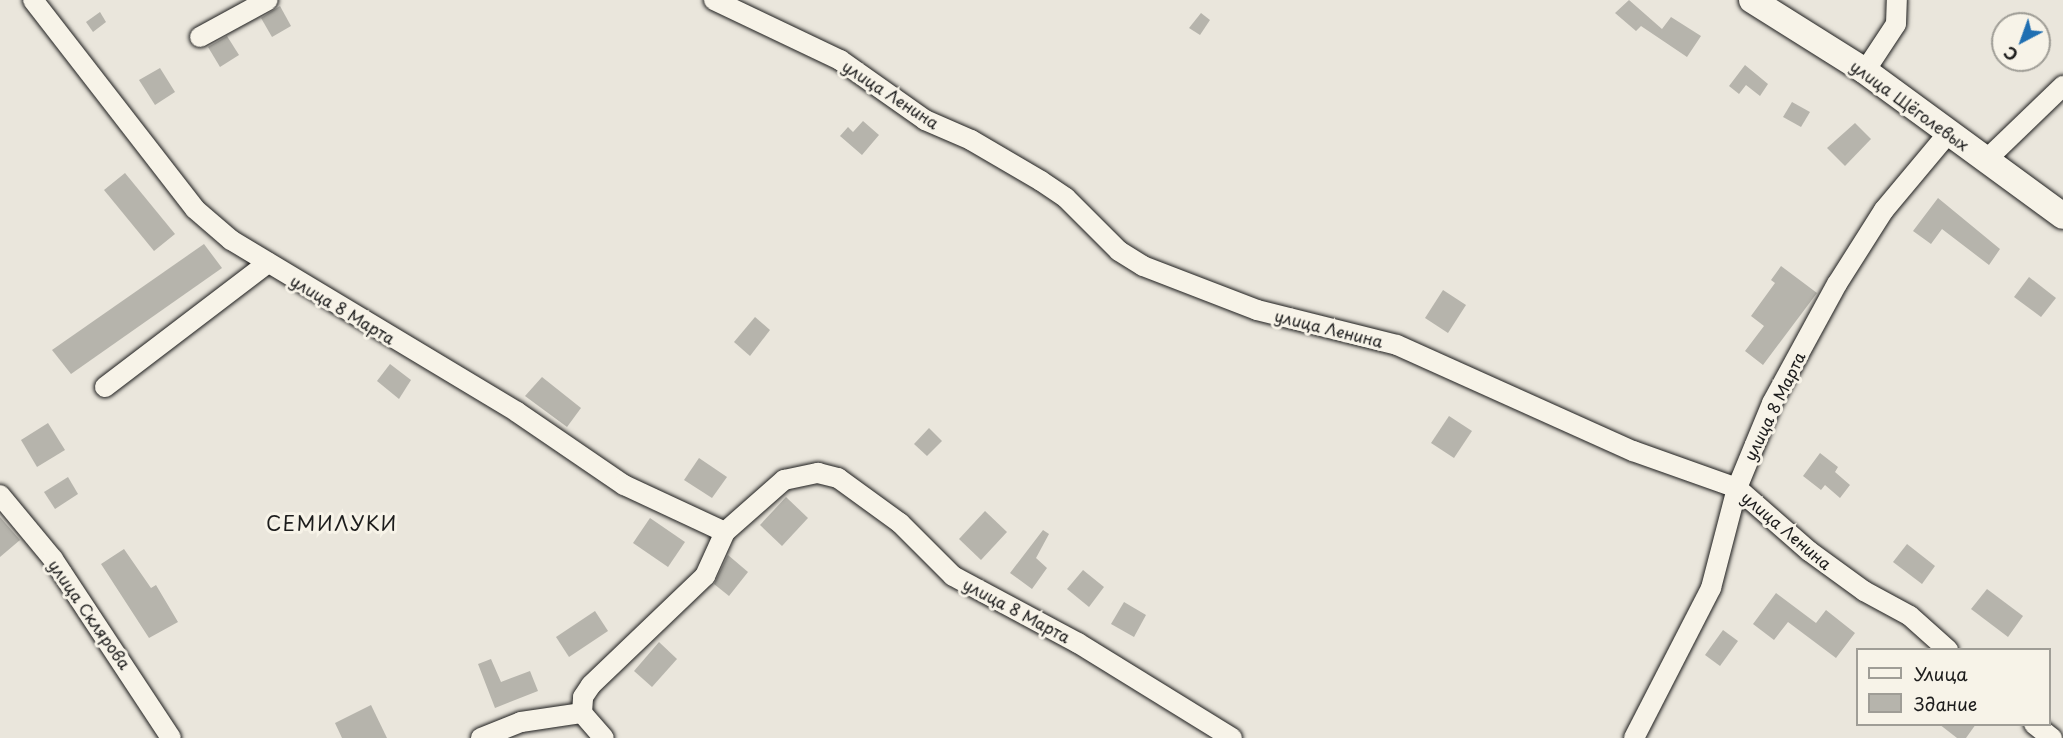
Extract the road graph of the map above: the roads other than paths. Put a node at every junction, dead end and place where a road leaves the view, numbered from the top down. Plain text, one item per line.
1 (33, 0) edge
2 (268, 0) edge
3 (714, 0) edge
4 (1752, 0) edge
5 (1898, 0) edge
6 (201, 38) dead end
7 (1865, 70) junction
8 (2063, 86) edge
9 (1950, 131) junction
10 (1986, 160) junction
11 (2063, 216) edge
12 (268, 263) junction
13 (105, 387) dead end
14 (1737, 488) junction
15 (0, 495) edge
16 (725, 532) junction
17 (1946, 648) edge
18 (582, 713) junction
19 (2037, 726) edge
20 (171, 738) edge
21 (481, 738) edge
22 (603, 738) edge
23 (1232, 738) edge
24 (1634, 738) edge
25 (2052, 738) edge

1 - 12 street, улица 8 Марта
2 - 6 street
3 - 14 street, улица Ленина
4 - 7 main road, улица Щёголевых
5 - 7 street
7 - 9 main road, улица Щёголевых
8 - 10 street
9 - 10 main road, улица Щёголевых
9 - 14 street, улица 8 Марта
10 - 11 main road, улица Щёголевых
12 - 13 street
12 - 16 street, улица 8 Марта
14 - 17 street, улица Ленина
14 - 24 street, улица 8 Марта
15 - 20 street, улица Склярова
16 - 18 street, улица 8 Марта
16 - 23 street, улица 8 Марта
18 - 21 street
18 - 22 street
19 - 25 street

